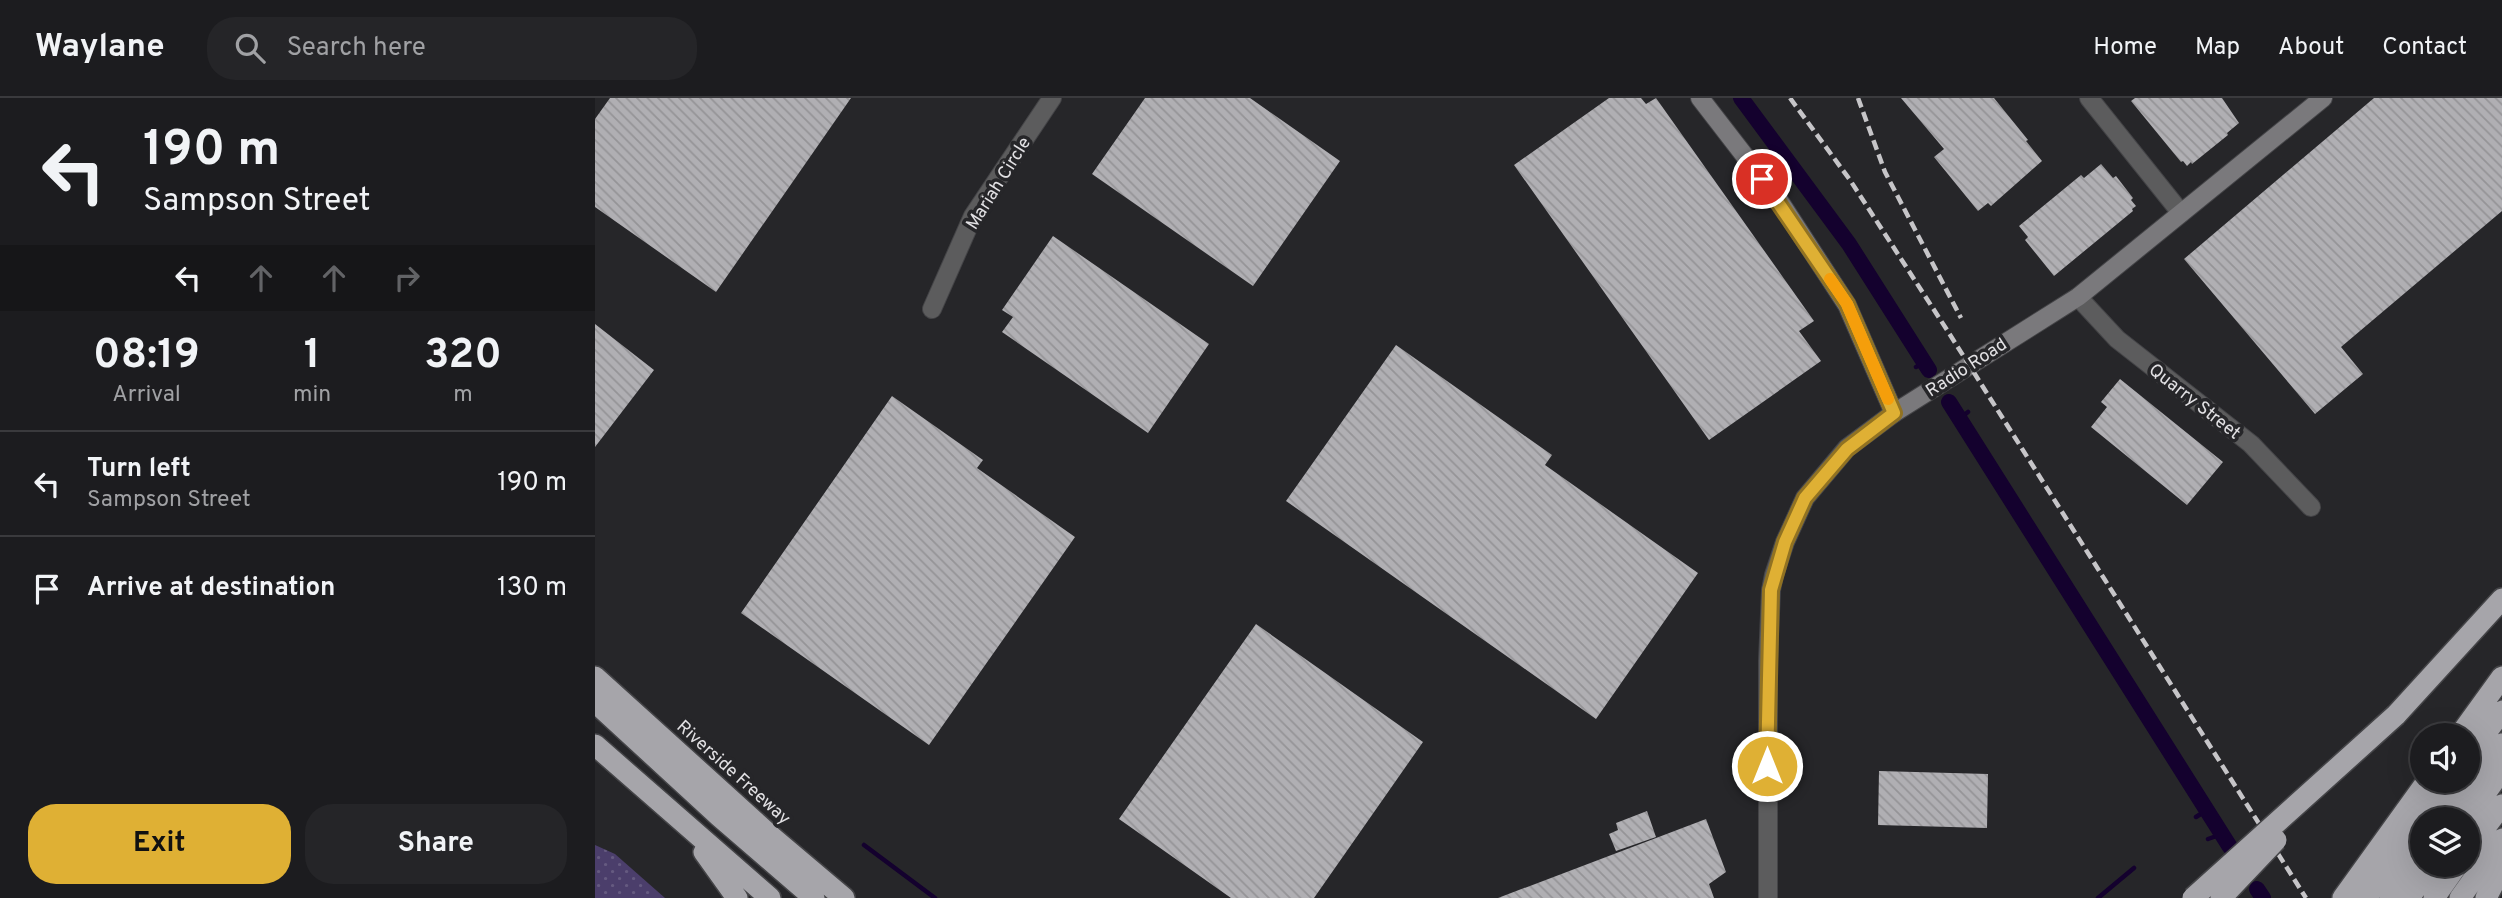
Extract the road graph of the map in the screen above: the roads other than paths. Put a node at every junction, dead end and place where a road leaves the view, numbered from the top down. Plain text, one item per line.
1 (1052, 98) edge
2 (1700, 98) edge
3 (2089, 98) edge
4 (2323, 98) edge
5 (2181, 213) junction
6 (2078, 298) junction
7 (932, 309) dead end
8 (1894, 413) junction
9 (2311, 507) dead end
10 (2502, 599) edge
11 (595, 677) edge
12 (2502, 677) edge
13 (595, 702) edge
14 (2502, 711) edge
15 (2396, 715) junction
16 (2469, 723) edge
17 (2480, 741) edge
18 (2502, 744) edge
19 (595, 745) edge
20 (2502, 770) edge
21 (2441, 793) edge
22 (2502, 805) edge
23 (2429, 807) edge
24 (2456, 807) edge
25 (2476, 807) edge
26 (687, 827) junction
27 (2410, 828) edge
28 (2410, 831) edge
29 (2480, 835) edge
30 (773, 838) junction
31 (2502, 839) edge
32 (2502, 867) edge
33 (2410, 870) edge
34 (2424, 877) edge
35 (2449, 877) edge
36 (2463, 894) edge
37 (737, 898) edge
38 (770, 898) edge
39 (814, 898) edge
40 (844, 898) edge
41 (855, 898) edge
42 (1768, 898) edge
43 (2193, 898) edge
44 (2221, 898) edge
45 (2343, 898) edge
46 (2366, 898) edge
47 (2390, 898) edge
48 (2409, 898) edge
49 (2434, 898) edge
50 (2486, 898) edge

1 - 7 street, Mariah Circle
2 - 8 street
3 - 5 street
4 - 5 street, Radio Road
5 - 6 street, Radio Road
6 - 8 street, Radio Road
6 - 9 street, Quarry Street
8 - 42 street, Radio Road
10 - 15 highway
11 - 30 highway, Riverside Freeway
12 - 16 highway
13 - 39 highway
14 - 17 highway
15 - 43 highway, bridge
15 - 44 highway, bridge
18 - 24 highway
19 - 26 highway
20 - 25 highway
21 - 23 highway
22 - 29 highway
26 - 37 highway
26 - 38 highway
27 - 45 highway
28 - 46 highway
30 - 40 highway, Riverside Freeway
30 - 41 highway
31 - 36 highway
32 - 50 highway
33 - 47 highway
34 - 48 highway
35 - 49 highway

